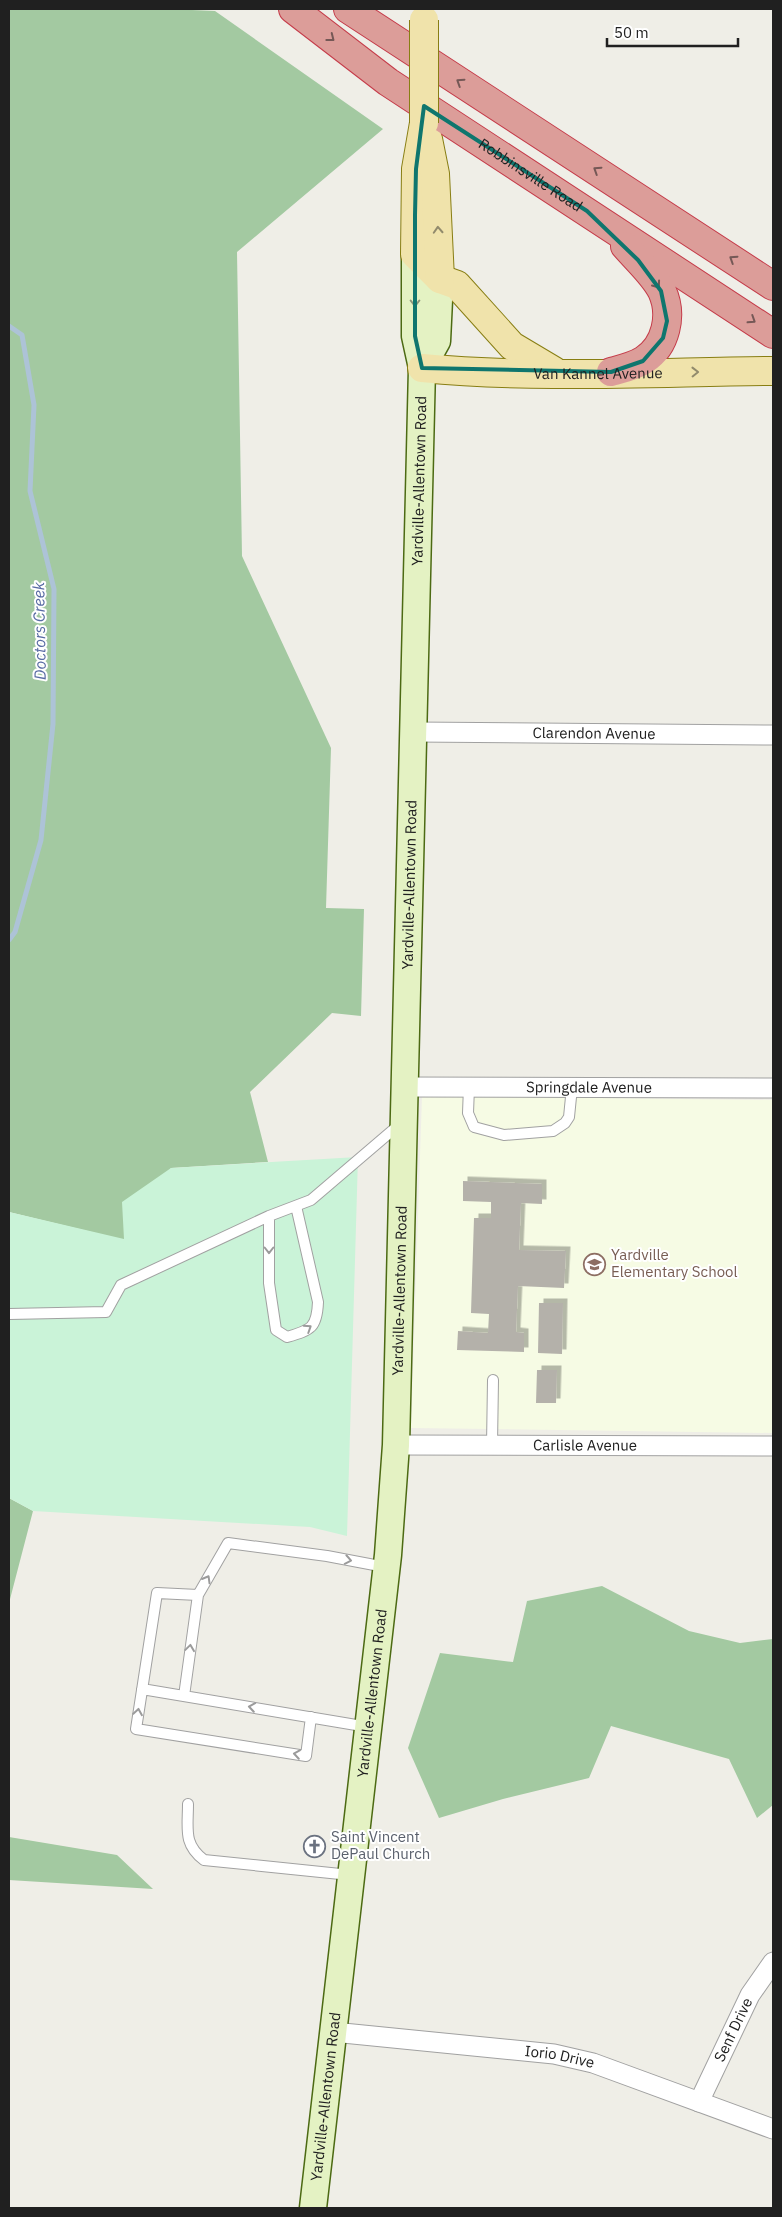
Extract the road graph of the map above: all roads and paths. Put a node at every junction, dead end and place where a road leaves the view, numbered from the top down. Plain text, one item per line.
1 (293, 9) edge
2 (348, 9) edge
3 (424, 14) edge
4 (424, 123) junction
5 (588, 211) junction
6 (415, 254) junction
7 (440, 279) junction
8 (773, 286) edge
9 (773, 334) edge
10 (422, 368) junction
11 (773, 371) edge
12 (611, 372) junction
13 (557, 373) junction
14 (414, 732) junction
15 (773, 734) edge
16 (405, 1087) junction
17 (469, 1087) junction
18 (572, 1088) junction
19 (773, 1088) edge
20 (405, 1120) junction
21 (296, 1206) junction
22 (269, 1216) junction
23 (9, 1314) edge
24 (493, 1380) dead end
25 (396, 1445) junction
26 (492, 1445) junction
27 (773, 1446) edge
28 (387, 1568) junction
29 (198, 1595) junction
30 (142, 1689) junction
31 (184, 1696) junction
32 (312, 1717) junction
33 (369, 1727) junction
34 (188, 1804) dead end
35 (351, 1875) junction
36 (773, 1962) edge
37 (333, 2032) junction
38 (699, 2102) junction
39 (773, 2129) edge
40 (313, 2208) edge

1 -> 5 highway, Robbinsville Road
8 -> 2 highway
3 - 4 main road, Yardville-Allentown Road, bridge
4 - 6 main road, Yardville-Allentown Road
7 -> 4 main road, Yardville-Allentown Road
5 -> 9 highway, Robbinsville Road
5 -> 12 highway
6 - 7 main road
6 -> 10 main road, Yardville-Allentown Road
7 - 10 main road, Yardville-Allentown Road
7 - 13 main road
10 - 13 main road, Van Kannel Avenue
10 - 14 main road, Yardville-Allentown Road
12 -> 11 main road, Van Kannel Avenue
12 - 13 main road, Van Kannel Avenue
14 - 15 street, Clarendon Avenue
14 - 16 main road, Yardville-Allentown Road
16 - 17 street, Springdale Avenue
16 - 20 main road, Yardville-Allentown Road
17 - 18 street, Springdale Avenue
17 - 18 lane
18 - 19 street, Springdale Avenue
20 - 21 lane
20 - 25 main road, Yardville-Allentown Road
21 - 22 lane
22 -> 21 lane
22 - 23 lane
24 - 26 lane
25 - 26 street, Carlisle Avenue
25 - 28 main road, Yardville-Allentown Road
26 - 27 street, Carlisle Avenue
29 -> 28 lane
28 - 33 main road, Yardville-Allentown Road
29 - 30 lane
31 -> 29 lane
30 - 31 lane
32 -> 30 lane
32 -> 31 lane
32 - 33 lane
33 - 35 main road, Yardville-Allentown Road
34 - 35 lane
35 - 37 main road, Yardville-Allentown Road
36 - 38 street, Senf Drive
37 - 38 street, Iorio Drive
37 - 40 main road, Yardville-Allentown Road
38 - 39 street, Iorio Drive

